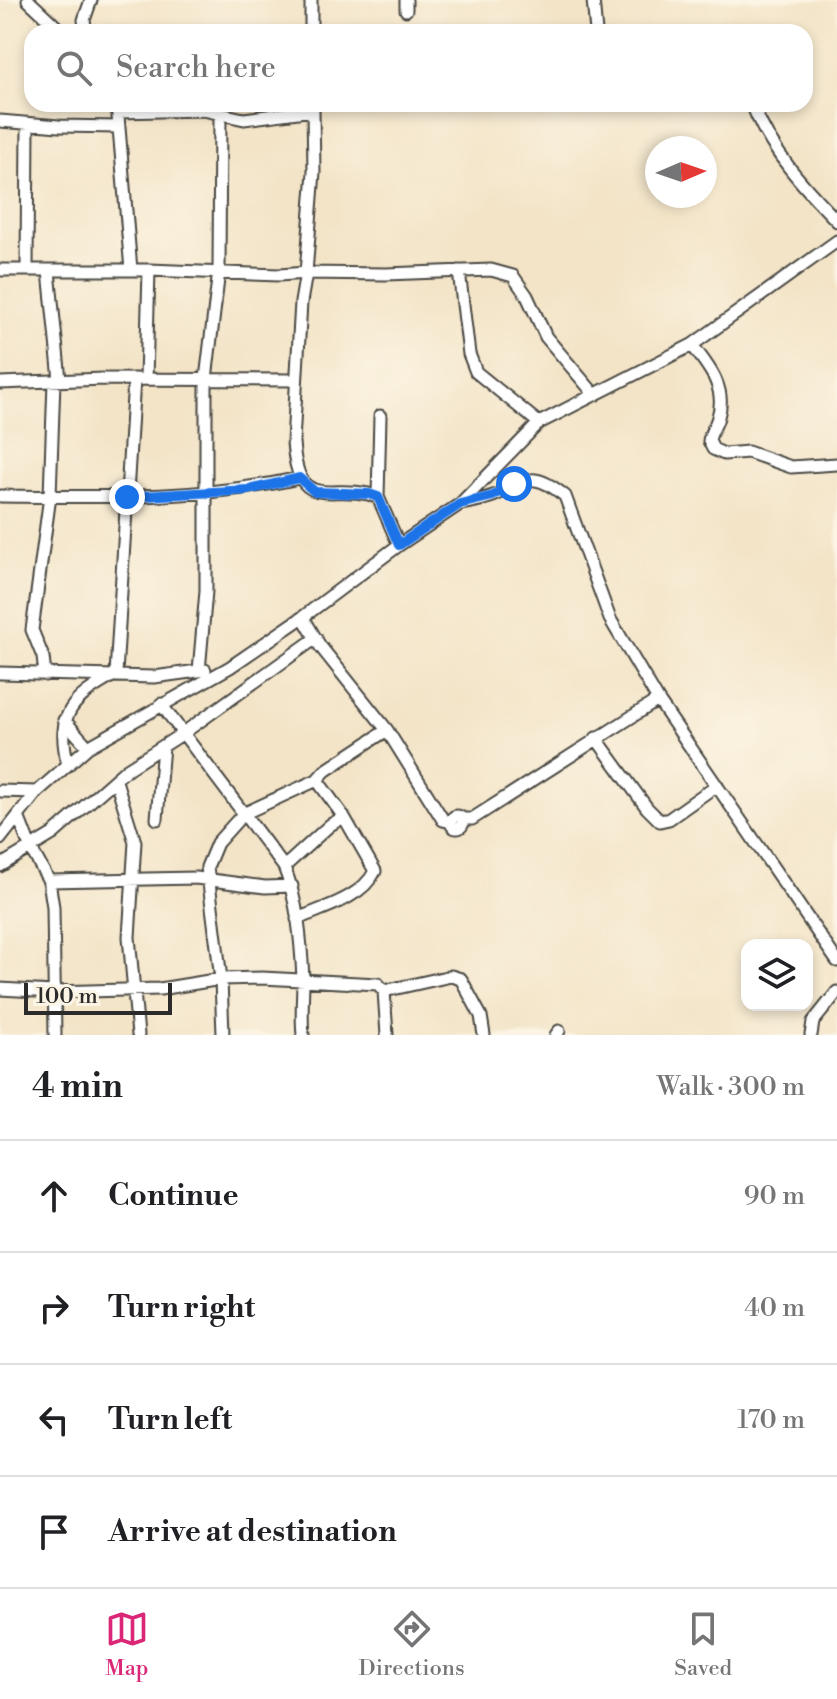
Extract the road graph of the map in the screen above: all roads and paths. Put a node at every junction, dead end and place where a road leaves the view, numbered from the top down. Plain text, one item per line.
1 (28, 0) edge
2 (91, 0) edge
3 (311, 0) edge
4 (593, 0) edge
5 (54, 24) edge
6 (85, 24) edge
7 (311, 24) edge
8 (595, 24) edge
9 (117, 112) edge
10 (210, 112) edge
11 (284, 112) edge
12 (313, 112) edge
13 (755, 112) edge
14 (220, 115) junction
15 (0, 121) edge
16 (28, 124) junction
17 (119, 127) junction
18 (837, 221) edge
19 (837, 241) edge
20 (0, 270) edge
21 (27, 270) junction
22 (131, 270) junction
23 (149, 270) junction
24 (49, 271) junction
25 (219, 271) junction
26 (459, 271) junction
27 (306, 273) junction
28 (692, 345) junction
29 (140, 379) junction
30 (206, 379) junction
31 (57, 380) junction
32 (295, 380) junction
33 (0, 383) edge
34 (595, 395) junction
35 (380, 416) dead end
36 (539, 423) junction
37 (837, 464) edge
38 (299, 478) junction
39 (208, 491) junction
40 (0, 496) edge
41 (50, 496) junction
42 (127, 497) junction
43 (378, 497) junction
44 (460, 504) junction
45 (399, 545) junction
46 (303, 617) junction
47 (316, 638) junction
48 (230, 667) junction
49 (199, 671) junction
50 (0, 673) edge
51 (116, 674) junction
52 (45, 675) junction
53 (658, 700) junction
54 (161, 704) junction
55 (64, 720) junction
56 (387, 730) junction
57 (182, 734) junction
58 (596, 738) junction
59 (163, 746) junction
60 (88, 747) junction
61 (68, 765) junction
62 (317, 780) junction
63 (116, 781) junction
64 (717, 785) junction
65 (0, 791) edge
66 (37, 792) junction
67 (243, 814) junction
68 (18, 816) junction
69 (344, 817) junction
70 (157, 819) dead end
71 (0, 839) edge
72 (30, 847) junction
73 (0, 866) edge
74 (284, 867) junction
75 (132, 879) junction
76 (49, 881) junction
77 (209, 881) junction
78 (292, 886) junction
79 (297, 919) junction
80 (837, 961) edge
81 (221, 979) junction
82 (303, 979) junction
83 (0, 989) edge
84 (134, 990) junction
85 (384, 991) junction
86 (53, 992) junction
87 (837, 992) edge
88 (55, 1035) edge
89 (138, 1035) edge
90 (223, 1035) edge
91 (303, 1035) edge
92 (387, 1035) edge
93 (484, 1035) edge
94 (811, 1035) edge

1 - 5 street
2 - 6 street
3 - 7 street
4 - 8 street
9 - 17 street
10 - 14 street
11 - 14 street
12 - 27 street
13 - 18 street
14 - 25 street
15 - 16 street
16 - 17 street
16 - 21 street
17 - 22 street
19 - 28 street
20 - 21 street
21 - 24 street
22 - 23 street
22 - 24 street
23 - 25 street
23 - 29 street
24 - 31 street
25 - 27 street
25 - 30 street
26 - 27 street
26 - 34 street
26 - 36 street
27 - 32 street
28 - 34 street
28 - 37 street
29 - 30 street
29 - 31 street
29 - 42 street
30 - 32 street
30 - 39 street
31 - 33 street
31 - 41 street
32 - 38 street
34 - 36 street
35 - 43 street
36 - 44 street
38 - 39 street
38 - 43 street
39 - 42 street
39 - 49 street
40 - 41 street
41 - 42 street
41 - 52 street
42 - 51 street
43 - 45 street
44 - 45 street
44 - 53 street
45 - 46 street
46 - 47 street
46 - 48 street
47 - 56 street
47 - 57 street
48 - 49 street
48 - 54 street
49 - 51 street
50 - 52 street
51 - 52 street
51 - 55 street
53 - 58 street
53 - 64 street
54 - 57 street
54 - 60 street
55 - 60 street
55 - 61 street
56 - 58 street
56 - 62 street
57 - 59 street
57 - 67 street
58 - 64 street
59 - 63 street
59 - 70 street
60 - 61 street
61 - 66 street
62 - 67 street
62 - 69 street
63 - 72 street
63 - 75 street
64 - 80 street
65 - 66 street
66 - 68 street
67 - 74 street
67 - 77 street
68 - 71 street
68 - 72 street
69 - 74 street
69 - 79 street
72 - 73 street
72 - 76 street
74 - 78 street
75 - 76 street
75 - 77 street
75 - 84 street
76 - 86 street
77 - 78 street
77 - 81 street
78 - 79 street
79 - 82 street
81 - 82 street
81 - 84 street
81 - 90 street
82 - 85 street
82 - 91 street
83 - 86 street
84 - 86 street
84 - 89 street
85 - 92 street
85 - 93 street
86 - 88 street
87 - 94 street

